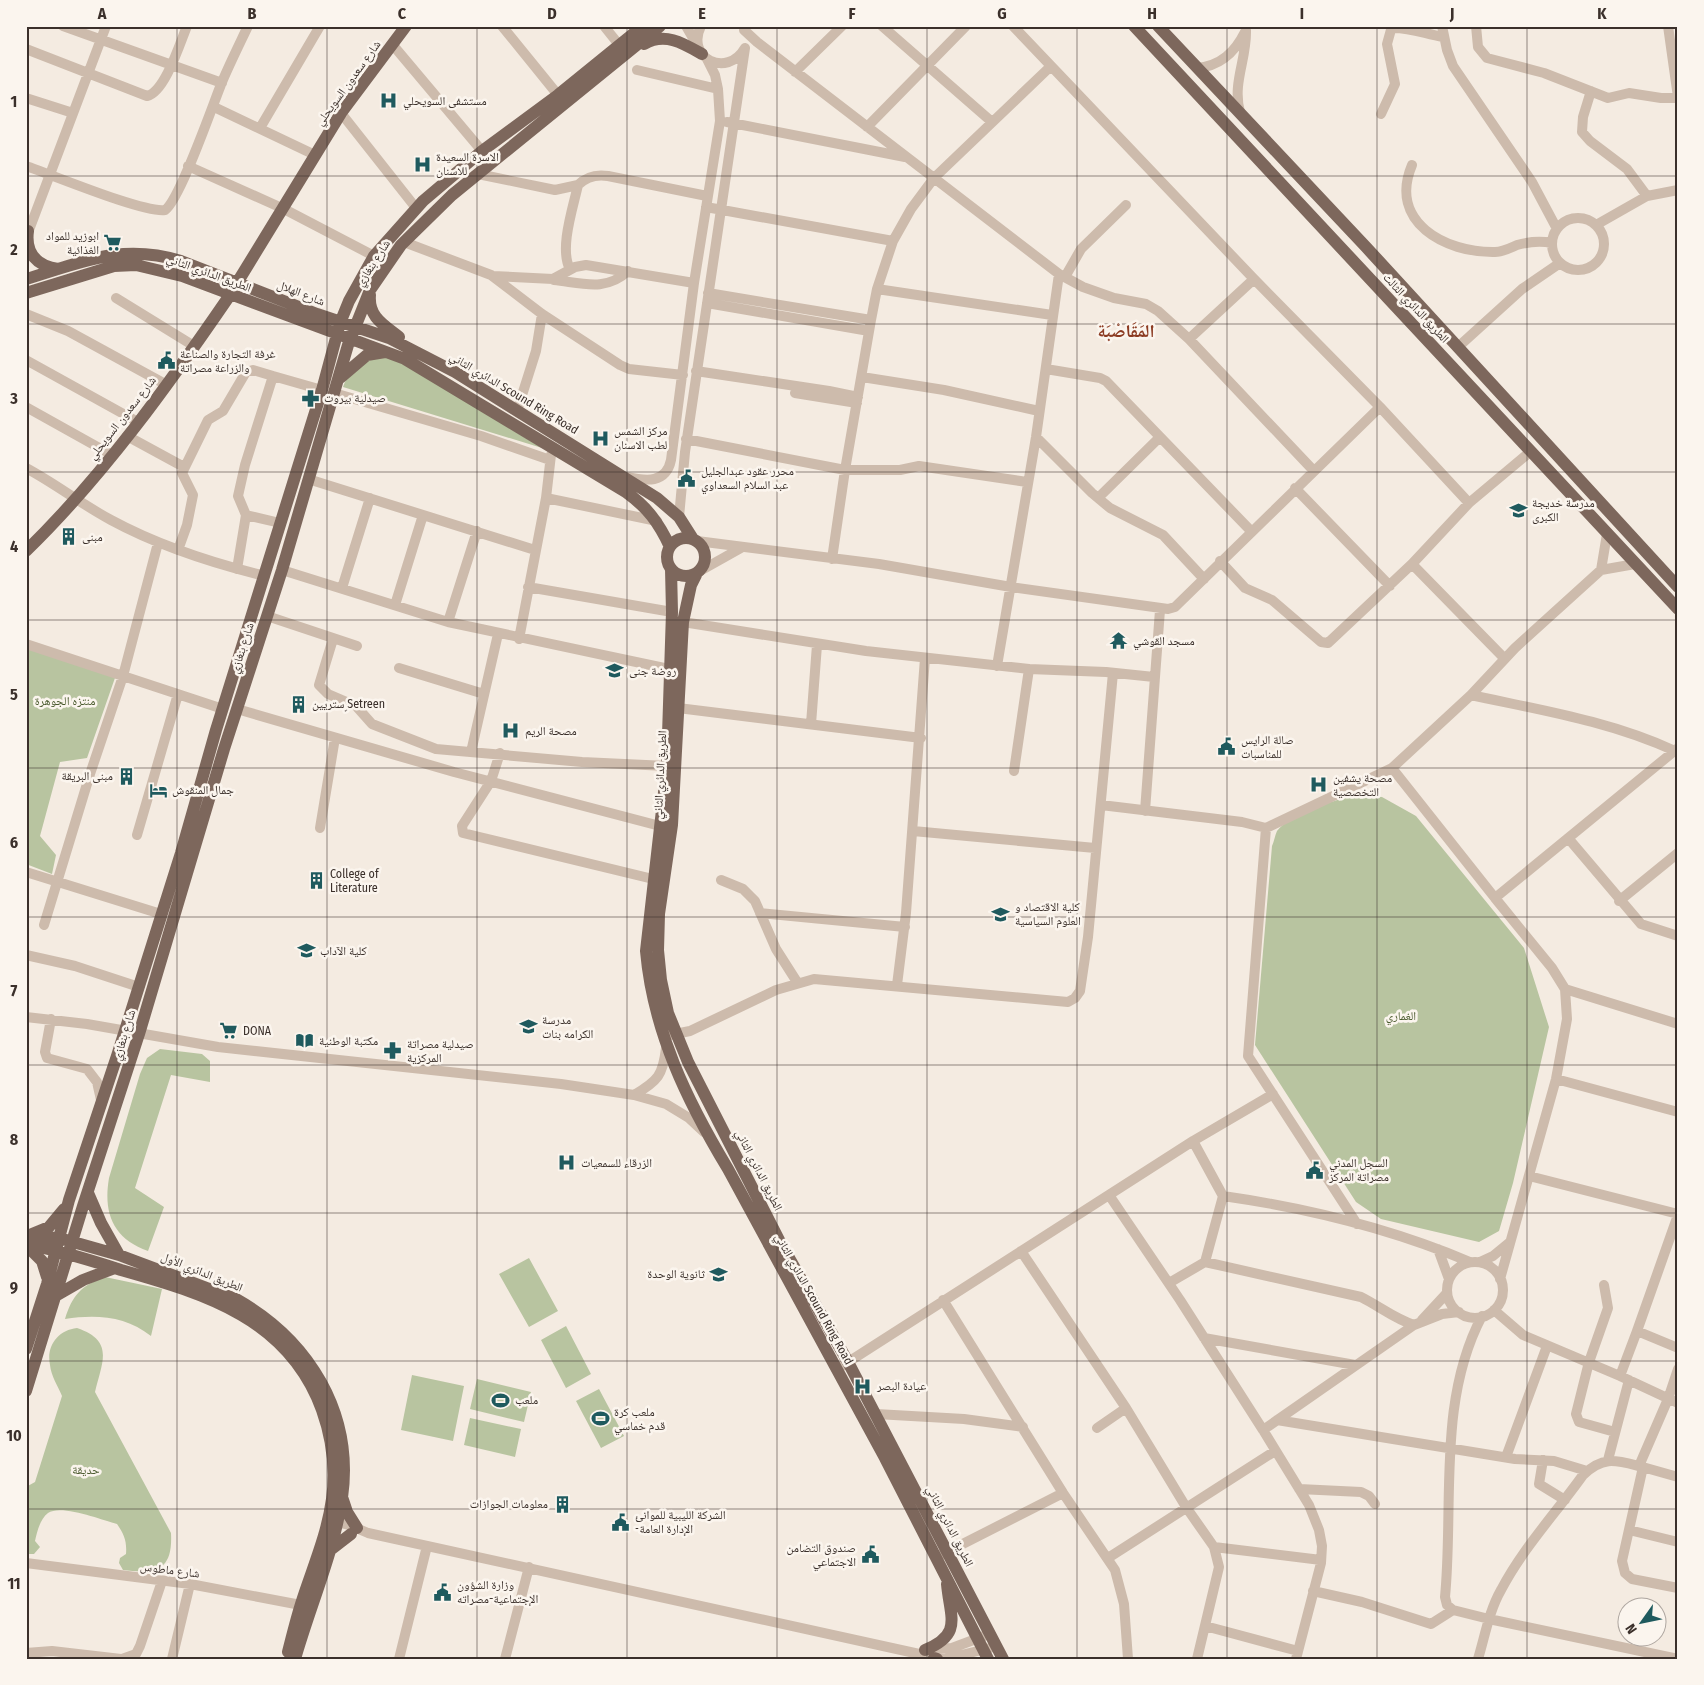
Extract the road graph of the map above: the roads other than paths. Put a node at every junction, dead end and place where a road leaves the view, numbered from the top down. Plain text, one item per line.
1 (62, 26) edge
2 (106, 26) edge
3 (187, 26) edge
4 (248, 26) edge
5 (320, 26) edge
6 (406, 26) edge
7 (502, 26) edge
8 (604, 26) edge
9 (643, 26) edge
10 (660, 26) edge
11 (686, 26) edge
12 (701, 26) edge
13 (842, 26) edge
14 (882, 26) edge
15 (966, 26) edge
16 (1013, 26) edge
17 (1134, 26) edge
18 (1158, 26) edge
19 (1476, 26) edge
20 (1668, 26) edge
21 (1392, 27) edge
22 (743, 28) edge
23 (1247, 28) edge
24 (1442, 32) edge
25 (100, 40) junction
26 (392, 44) junction
27 (26, 48) edge
28 (744, 48) junction
29 (624, 49) junction
30 (702, 53) junction
31 (172, 64) junction
32 (928, 65) junction
33 (1051, 66) junction
34 (1197, 68) junction
35 (637, 70) dead end
36 (87, 72) junction
37 (796, 72) junction
38 (222, 83) junction
39 (718, 90) junction
40 (1591, 90) junction
41 (558, 95) junction
42 (1678, 97) edge
43 (26, 98) edge
44 (214, 107) junction
45 (73, 113) junction
46 (341, 113) junction
47 (1381, 114) dead end
48 (1241, 116) junction
49 (720, 121) junction
50 (992, 122) junction
51 (733, 123) junction
52 (867, 127) junction
53 (260, 128) junction
54 (482, 151) junction
55 (315, 156) junction
56 (908, 157) junction
57 (1412, 165) dead end
58 (26, 166) edge
59 (188, 166) junction
60 (50, 174) junction
61 (478, 174) junction
62 (934, 178) junction
63 (578, 185) junction
64 (1678, 190) edge
65 (707, 196) junction
66 (1647, 196) junction
67 (1126, 205) dead end
68 (706, 207) junction
69 (416, 208) junction
70 (284, 209) junction
71 (721, 210) junction
72 (1596, 225) junction
73 (28, 228) edge
74 (1557, 229) junction
75 (893, 241) junction
76 (404, 242) junction
77 (1552, 243) junction
78 (374, 256) junction
79 (1560, 263) junction
80 (58, 268) junction
81 (570, 269) junction
82 (628, 271) junction
83 (491, 275) junction
84 (1062, 276) junction
85 (26, 279) edge
86 (553, 279) junction
87 (1254, 279) junction
88 (237, 283) junction
89 (694, 284) junction
90 (878, 289) junction
91 (370, 290) junction
92 (26, 293) edge
93 (230, 294) junction
94 (116, 298) dead end
95 (707, 298) junction
96 (1427, 313) junction
97 (26, 314) edge
98 (542, 314) junction
99 (1052, 315) junction
100 (870, 325) junction
101 (1414, 326) junction
102 (339, 329) junction
103 (352, 333) junction
104 (1189, 340) junction
105 (194, 346) junction
106 (1458, 347) junction
107 (415, 350) junction
108 (394, 354) junction
109 (26, 360) edge
110 (1046, 368) junction
111 (696, 374) junction
112 (683, 375) junction
113 (273, 376) junction
114 (862, 377) junction
115 (338, 380) junction
116 (166, 384) junction
117 (328, 391) junction
118 (857, 400) junction
119 (26, 407) edge
120 (1380, 407) junction
121 (517, 410) junction
122 (1039, 411) junction
123 (138, 422) junction
124 (558, 435) junction
125 (126, 436) junction
126 (1036, 437) junction
127 (1160, 437) junction
128 (686, 439) junction
129 (1530, 452) junction
130 (551, 454) junction
131 (112, 455) junction
132 (26, 468) edge
133 (184, 468) junction
134 (845, 470) junction
135 (1313, 470) junction
136 (624, 477) junction
137 (308, 479) junction
138 (1027, 482) junction
139 (1295, 488) junction
140 (370, 498) junction
141 (546, 498) junction
142 (1098, 498) junction
143 (76, 500) junction
144 (1469, 503) junction
145 (246, 515) junction
146 (423, 515) junction
147 (679, 517) junction
148 (657, 522) junction
149 (280, 523) junction
150 (477, 531) junction
151 (1251, 531) junction
152 (1607, 534) junction
153 (695, 540) junction
154 (158, 543) junction
155 (670, 547) junction
156 (742, 548) junction
157 (178, 550) junction
158 (535, 550) junction
159 (26, 551) edge
160 (832, 559) junction
161 (1220, 561) junction
162 (1412, 564) junction
163 (1636, 564) junction
164 (237, 569) junction
165 (671, 569) junction
166 (282, 570) junction
167 (1601, 570) junction
168 (698, 573) junction
169 (265, 576) junction
170 (1204, 579) junction
171 (1390, 586) junction
172 (528, 587) junction
173 (1011, 587) junction
174 (1678, 587) edge
175 (342, 588) junction
176 (396, 605) junction
177 (1678, 609) edge
178 (1160, 610) junction
179 (672, 612) junction
180 (267, 616) junction
181 (448, 622) junction
182 (683, 622) junction
183 (498, 634) junction
184 (333, 639) junction
185 (519, 639) junction
186 (26, 644) edge
187 (817, 645) junction
188 (356, 646) dead end
189 (925, 658) junction
190 (1504, 658) junction
191 (997, 666) junction
192 (399, 668) dead end
193 (669, 669) junction
194 (1029, 669) junction
195 (1113, 673) junction
196 (122, 676) junction
197 (1154, 677) junction
198 (178, 694) junction
199 (484, 694) junction
200 (1471, 695) junction
201 (678, 708) junction
202 (223, 709) junction
203 (236, 709) junction
204 (811, 724) junction
205 (335, 738) junction
206 (921, 738) junction
207 (420, 744) junction
208 (1676, 750) edge
209 (471, 752) junction
210 (500, 753) junction
211 (414, 760) junction
212 (667, 766) junction
213 (1392, 768) junction
214 (1014, 771) dead end
215 (491, 781) junction
216 (1101, 805) junction
217 (1145, 811) junction
218 (660, 826) junction
219 (320, 828) dead end
220 (1266, 828) junction
221 (913, 831) junction
222 (137, 835) dead end
223 (1568, 838) junction
224 (1096, 848) junction
225 (1678, 853) edge
226 (26, 872) edge
227 (653, 879) junction
228 (721, 880) dead end
229 (58, 881) junction
230 (1495, 898) junction
231 (1619, 901) junction
232 (760, 913) junction
233 (161, 914) junction
234 (44, 925) dead end
235 (905, 927) junction
236 (1678, 936) edge
237 (26, 955) edge
238 (797, 982) junction
239 (897, 985) junction
240 (139, 987) junction
241 (1564, 989) junction
242 (26, 1017) edge
243 (51, 1019) junction
244 (1678, 1024) edge
245 (125, 1031) junction
246 (139, 1034) junction
247 (662, 1034) junction
248 (675, 1035) junction
249 (666, 1048) junction
250 (680, 1079) joint
251 (1556, 1080) junction
252 (1273, 1094) junction
253 (634, 1095) junction
254 (101, 1100) junction
255 (1678, 1112) edge
256 (707, 1135) junction
257 (1192, 1141) junction
258 (740, 1162) junction
259 (728, 1169) junction
260 (1529, 1176) junction
261 (88, 1192) junction
262 (1109, 1195) junction
263 (1223, 1196) junction
264 (69, 1200) junction
265 (1678, 1214) edge
266 (1357, 1224) junction
267 (26, 1235) edge
268 (59, 1238) junction
269 (73, 1241) junction
270 (1511, 1241) junction
271 (26, 1245) edge
272 (1438, 1249) junction
273 (56, 1251) junction
274 (1021, 1251) junction
275 (69, 1254) junction
276 (119, 1255) junction
277 (1205, 1262) junction
278 (1475, 1262) junction
279 (115, 1268) junction
280 (1449, 1279) junction
281 (1500, 1279) junction
282 (1169, 1283) junction
283 (47, 1284) junction
284 (1604, 1285) dead end
285 (1447, 1293) junction
286 (57, 1295) junction
287 (943, 1300) junction
288 (1494, 1310) junction
289 (1462, 1314) junction
290 (1482, 1316) junction
291 (1416, 1324) junction
292 (1637, 1332) junction
293 (1204, 1338) junction
294 (1469, 1340) junction
295 (1547, 1346) junction
296 (1678, 1348) edge
297 (26, 1349) edge
298 (848, 1362) junction
299 (1589, 1362) junction
300 (1355, 1365) junction
301 (836, 1369) junction
302 (1678, 1369) edge
303 (1625, 1378) junction
304 (26, 1391) edge
305 (1668, 1398) junction
306 (1678, 1403) edge
307 (1126, 1408) junction
308 (876, 1414) junction
309 (1277, 1420) junction
310 (1022, 1427) junction
311 (1097, 1428) dead end
312 (1263, 1430) junction
313 (1615, 1432) junction
314 (1451, 1447) junction
315 (1275, 1451) junction
316 (1506, 1457) junction
317 (1543, 1460) junction
318 (1608, 1460) junction
319 (1641, 1467) junction
320 (1587, 1471) junction
321 (1678, 1477) edge
322 (1299, 1488) junction
323 (1063, 1493) junction
324 (342, 1497) junction
325 (1565, 1500) junction
326 (1375, 1504) dead end
327 (1186, 1507) junction
328 (331, 1526) junction
329 (1629, 1530) junction
330 (359, 1531) junction
331 (1678, 1542) edge
332 (427, 1546) junction
333 (1214, 1547) junction
334 (329, 1551) junction
335 (948, 1552) junction
336 (936, 1558) junction
337 (1108, 1558) junction
338 (1321, 1560) junction
339 (26, 1563) edge
340 (529, 1567) junction
341 (946, 1579) junction
342 (162, 1581) junction
343 (190, 1584) junction
344 (1678, 1588) edge
345 (1313, 1591) junction
346 (305, 1606) junction
347 (1453, 1610) junction
348 (1489, 1619) junction
349 (1205, 1626) junction
350 (986, 1648) edge
351 (26, 1653) edge
352 (1297, 1655) edge
353 (933, 1656) edge
354 (1674, 1658) edge
355 (121, 1659) edge
356 (172, 1659) edge
357 (286, 1659) edge
358 (294, 1659) edge
359 (399, 1659) edge
360 (505, 1659) edge
361 (1002, 1659) edge
362 (1128, 1659) edge
363 (1197, 1659) edge
364 (1478, 1659) edge

1 - 25 street
2 - 25 street
3 - 31 street
4 - 38 street
5 - 53 street
6 - 26 main road, شارع سعدون السويحلي
7 - 41 street
8 - 29 street
9 - 29 main road, شارع بنغازي
10 - 29 main road, شارع بنغازي
11 - 30 street
12 - 30 street
13 - 37 street
14 - 32 street
15 - 32 street
16 - 33 street
17 - 101 main road, الطريق الدائري الثالث
18 - 34 main road, الطريق الدائري الثالث
19 - 40 street
20 - 42 street
21 - 24 street
21 - 47 street
22 - 28 street
22 - 37 street
23 - 34 street
23 - 48 street
24 - 74 street
25 - 31 street
25 - 36 street
26 - 46 main road, شارع سعدون السويحلي
26 - 54 street
27 - 36 street
28 - 30 street
28 - 51 street
29 - 30 main road
29 - 41 main road, شارع بنغازي
29 - 61 main road, شارع بنغازي
30 - 39 street
31 - 36 street
31 - 38 street
32 - 50 street
32 - 52 street
33 - 50 street
33 - 87 street
34 - 48 main road, الطريق الدائري الثالث
35 - 39 street
36 - 45 street
37 - 52 street
38 - 44 street
39 - 49 street
40 - 42 street
40 - 66 street
41 - 54 main road, شارع بنغازي
43 - 45 street
44 - 53 street
44 - 59 street
45 - 60 street
46 - 55 main road, شارع سعدون السويحلي
46 - 69 street
48 - 96 main road, الطريق الدائري الثالث
49 - 51 street
49 - 65 street
50 - 62 street
51 - 56 street
51 - 71 street
52 - 56 street
53 - 55 street
54 - 69 main road, شارع بنغازي
55 - 70 main road, شارع سعدون السويحلي
56 - 62 street
57 - 77 street
58 - 60 street
59 - 60 street
59 - 70 street
60 - 73 street
61 - 63 street
61 - 76 main road, شارع بنغازي
62 - 75 street
62 - 84 street
63 - 65 street
63 - 81 street
64 - 66 street
65 - 68 street
66 - 72 street
67 - 84 street
68 - 71 street
68 - 89 street
69 - 78 main road, شارع بنغازي
70 - 78 street
70 - 88 main road, شارع سعدون السويحلي
71 - 75 street
71 - 95 street
72 - 74 street
72 - 79 street
73 - 80 main road
74 - 77 street
75 - 90 street
76 - 83 street
76 - 91 main road, شارع بنغازي
77 - 79 street
78 - 102 main road, شارع بنغازي
79 - 106 street
80 - 85 main road
80 - 88 main road
81 - 82 street
81 - 86 street
82 - 86 street
82 - 89 street
83 - 86 street
83 - 98 street
84 - 99 street
84 - 104 street
87 - 104 street
87 - 120 street
88 - 102 main road, شارع الهلال
89 - 112 street
90 - 99 street
90 - 100 street
91 - 103 main road, شارع بنغازي
91 - 107 main road
92 - 93 main road, الطريق الدائري الثاني
93 - 102 main road, الطريق الدائري الثاني
93 - 105 main road, شارع سعدون السويحلي
94 - 105 street
95 - 100 street
95 - 111 street
96 - 101 main road
96 - 106 main road, الطريق الدائري الثالث
97 - 116 street
98 - 112 street
98 - 121 street
99 - 110 street
100 - 114 street
101 - 129 main road, الطريق الدائري الثالث
102 - 103 main road, الطريق الدائري الثاني
102 - 117 main road, شارع بنغازي
103 - 107 main road, الدائري الثاني Scound Ring Road
103 - 108 main road, الدائري الثاني Scound Ring Road
103 - 115 main road, شارع بنغازي
104 - 135 street
105 - 116 main road, شارع سعدون السويحلي
106 - 174 main road, الطريق الدائري الثالث
107 - 121 main road, الدائري الثاني Scound Ring Road
108 - 115 main road
108 - 130 main road, الدائري الثاني Scound Ring Road
109 - 123 street
110 - 122 street
110 - 127 street
111 - 118 street
111 - 128 street
112 - 136 street
113 - 117 street
113 - 133 street
113 - 145 street
114 - 118 street
114 - 122 street
115 - 117 main road, شارع بنغازي
116 - 123 main road, شارع سعدون السويحلي
117 - 130 street
117 - 137 main road, شارع بنغازي
117 - 149 main road, شارع بنغازي
118 - 134 street
119 - 131 street
120 - 135 street
120 - 144 street
121 - 124 main road, الدائري الثاني Scound Ring Road
122 - 126 street
123 - 125 main road, شارع سعدون السويحلي
124 - 130 street
124 - 136 main road, الدائري الثاني Scound Ring Road
125 - 131 main road, شارع سعدون السويحلي
125 - 133 street
126 - 138 street
126 - 142 street
127 - 142 street
127 - 151 street
128 - 134 street
128 - 147 street
129 - 144 street
129 - 152 main road, الطريق الدائري الثالث
130 - 141 street
130 - 148 main road, الدائري الثاني Scound Ring Road
131 - 143 main road, شارع سعدون السويحلي
132 - 143 street
133 - 157 street
134 - 138 street
134 - 160 street
135 - 139 street
136 - 147 main road, الدائري الثاني Scound Ring Road
137 - 140 street
137 - 166 main road, شارع بنغازي
138 - 173 street
139 - 151 street
139 - 171 street
140 - 146 street
140 - 175 street
141 - 148 street
141 - 158 street
142 - 170 street
143 - 154 street
143 - 159 main road, شارع سعدون السويحلي
144 - 162 street
145 - 149 street
145 - 164 street
146 - 150 street
146 - 176 street
147 - 153 main road, الدائري الثاني Scound Ring Road
148 - 155 main road, الدائري الثاني Scound Ring Road
149 - 169 main road, شارع بنغازي
150 - 158 street
150 - 181 street
151 - 161 street
152 - 163 main road, الطريق الدائري الثالث
152 - 167 street
153 - 155 main road
153 - 156 street
153 - 168 main road
154 - 157 street
154 - 196 street
155 - 165 main road
156 - 160 street
156 - 168 street
157 - 164 street
158 - 172 street
160 - 173 street
161 - 170 street
161 - 171 street
162 - 171 street
162 - 190 street
163 - 167 street
163 - 177 main road, الطريق الدائري الثالث
164 - 169 street
165 - 168 main road
165 - 179 main road, الطريق الدائري الثاني
166 - 175 street
166 - 180 main road, شارع بنغازي
167 - 190 street
168 - 182 main road, الطريق الدائري الثاني
169 - 202 main road, شارع بنغازي
170 - 178 street
172 - 179 street
172 - 185 street
173 - 178 street
173 - 191 street
175 - 176 street
176 - 181 street
178 - 197 street
179 - 193 main road, الطريق الدائري الثاني
180 - 184 street
180 - 203 main road, شارع بنغازي
181 - 183 street
182 - 187 street
182 - 201 main road, الطريق الدائري الثاني
183 - 185 street
183 - 199 street
184 - 188 street
184 - 207 street
185 - 193 street
186 - 196 street
187 - 189 street
187 - 204 street
189 - 191 street
189 - 206 street
190 - 200 street
191 - 194 street
192 - 199 street
193 - 212 main road, الطريق الدائري الثاني
194 - 195 street
194 - 214 street
195 - 197 street
195 - 216 street
196 - 198 street
196 - 229 street
197 - 217 street
198 - 202 street
198 - 222 street
199 - 209 street
200 - 208 street
200 - 213 street
201 - 204 street
201 - 248 main road, الطريق الدائري الثاني
202 - 233 main road, شارع بنغازي
203 - 205 street
203 - 246 main road, شارع بنغازي
204 - 206 street
205 - 211 street
205 - 219 street
206 - 221 street
207 - 209 street
207 - 211 street
208 - 223 street
209 - 210 street
210 - 212 street
210 - 215 street
211 - 215 street
212 - 218 main road, الطريق الدائري الثاني
213 - 220 street
213 - 230 street
215 - 218 street
215 - 227 street
216 - 217 street
216 - 224 street
217 - 220 street
218 - 227 main road, الطريق الدائري الثاني
220 - 252 street
221 - 224 street
221 - 235 street
223 - 230 street
223 - 231 street
224 - 239 street
225 - 231 street
226 - 229 street
227 - 247 main road, الطريق الدائري الثاني
228 - 232 street
229 - 233 street
229 - 234 street
230 - 241 street
231 - 236 street
232 - 235 street
232 - 238 street
233 - 240 main road, شارع بنغازي
235 - 239 street
237 - 240 street
238 - 239 street
238 - 248 street
240 - 245 main road, شارع بنغازي
241 - 244 street
241 - 251 street
242 - 243 street
243 - 245 street
243 - 254 street
245 - 246 street
245 - 254 main road, شارع بنغازي
246 - 253 street
246 - 261 main road, شارع بنغازي
247 - 248 street
247 - 249 main road, الطريق الدائري الثاني
248 - 258 main road, الطريق الدائري الثاني
249 - 250 main road, الطريق الدائري الثاني
249 - 253 street
250 - 256 main road, الدائري الثاني Scound Ring Road
251 - 255 street
251 - 260 street
252 - 257 street
252 - 266 street
253 - 256 street
254 - 264 main road, شارع بنغازي
256 - 259 main road, الدائري الثاني Scound Ring Road
257 - 262 street
257 - 263 street
258 - 259 main road
258 - 298 main road, الطريق الدائري الثاني
259 - 301 main road, الدائري الثاني Scound Ring Road
260 - 265 street
260 - 270 street
261 - 269 main road, شارع بنغازي
261 - 276 main road
262 - 274 street
262 - 282 street
263 - 266 street
263 - 277 street
264 - 267 main road
264 - 268 main road, شارع بنغازي
265 - 292 street
266 - 272 street
267 - 268 main road, الطريق الدائري الأول
268 - 269 main road, الطريق الدائري الأول
268 - 273 main road, شارع بنغازي
269 - 275 main road, شارع بنغازي
269 - 276 main road, الطريق الدائري الأول
270 - 278 street
270 - 281 street
271 - 273 main road, الطريق الدائري الأول
271 - 283 main road
272 - 278 street
272 - 280 street
273 - 275 main road, الطريق الدائري الأول
273 - 283 main road, شارع بنغازي
274 - 287 street
274 - 307 street
275 - 279 main road, الطريق الدائري الأول
275 - 286 main road, شارع بنغازي
276 - 324 main road, الطريق الدائري الأول
277 - 282 street
277 - 291 street
278 - 280 street
278 - 281 street
279 - 286 main road
279 - 328 main road, الطريق الدائري الأول
280 - 285 street
281 - 288 street
282 - 293 street
283 - 297 main road, شارع بنغازي
284 - 299 street
285 - 289 street
285 - 291 street
286 - 304 main road, شارع بنغازي
287 - 298 street
287 - 310 street
288 - 290 street
288 - 295 street
289 - 290 street
289 - 291 street
289 - 294 street
290 - 294 street
291 - 300 street
292 - 296 street
292 - 303 street
293 - 300 street
293 - 312 street
294 - 314 street
295 - 299 street
295 - 316 street
298 - 301 street
298 - 308 main road, الطريق الدائري الثاني
299 - 303 street
299 - 313 street
300 - 309 street
301 - 336 main road, الدائري الثاني Scound Ring Road
302 - 305 street
303 - 305 street
303 - 313 street
305 - 306 street
305 - 319 street
307 - 311 street
307 - 327 street
308 - 310 street
308 - 335 main road, الطريق الدائري الثاني
309 - 312 street
309 - 314 street
310 - 323 street
312 - 315 street
313 - 318 street
314 - 316 street
314 - 347 street
315 - 322 street
315 - 327 street
316 - 317 street
317 - 320 street
317 - 325 street
318 - 319 street
318 - 320 street
319 - 321 street
319 - 329 street
320 - 325 street
322 - 326 street
322 - 338 street
323 - 335 street
323 - 337 street
324 - 328 main road, الطريق الدائري الأول
324 - 330 main road
325 - 348 street
327 - 333 street
327 - 337 street
328 - 330 street
328 - 334 main road, الطريق الدائري الأول
328 - 346 main road, الطريق الدائري الأول
329 - 331 street
329 - 344 street
330 - 332 street
330 - 334 main road
332 - 340 street
332 - 359 street
333 - 338 street
333 - 349 street
334 - 346 main road, الطريق الدائري الأول
335 - 336 street
335 - 350 main road, الطريق الدائري الثاني
336 - 341 main road, الدائري الثاني Scound Ring Road
337 - 362 street
338 - 345 street
339 - 342 street, شارع ماطوس
340 - 353 street
340 - 360 street
341 - 350 main road, الدائري الثاني Scound Ring Road
341 - 353 main road
342 - 343 street, شارع ماطوس
342 - 355 street
343 - 346 street, شارع ماطوس
343 - 356 street
345 - 347 street
345 - 352 street
346 - 357 main road, الطريق الدائري الأول
346 - 358 main road, الطريق الدائري الأول
347 - 348 street
348 - 354 street
348 - 364 street
349 - 352 street
349 - 363 street
350 - 353 street
350 - 353 street
350 - 361 main road
351 - 355 street

